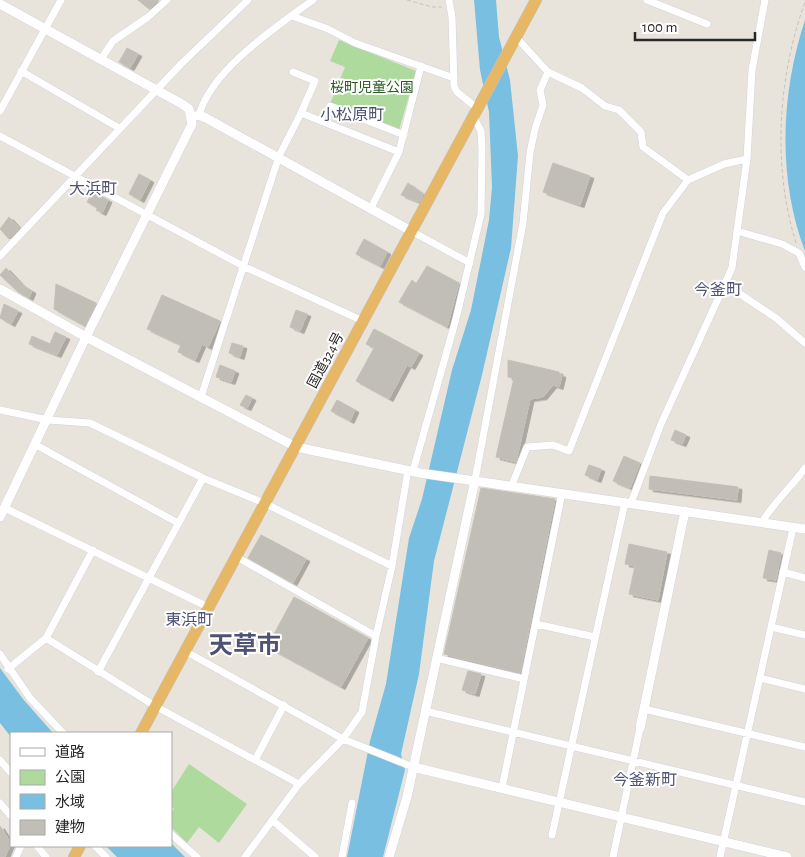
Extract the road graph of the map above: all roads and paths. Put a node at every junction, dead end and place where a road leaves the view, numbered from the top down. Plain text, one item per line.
1 (61, 0) edge
2 (167, 0) edge
3 (248, 0) edge
4 (313, 0) edge
5 (407, 0) edge
6 (536, 0) edge
7 (647, 0) edge
8 (765, 0) edge
9 (805, 2) edge
10 (450, 3) edge
11 (0, 4) edge
12 (292, 16) junction
13 (707, 24) dead end
14 (46, 29) junction
15 (516, 37) junction
16 (101, 59) junction
17 (421, 66) junction
18 (21, 71) junction
19 (293, 72) dead end
20 (548, 72) junction
21 (454, 78) junction
22 (157, 90) junction
23 (330, 106) dead end
24 (476, 109) junction
25 (0, 111) edge
26 (300, 113) junction
27 (195, 116) junction
28 (119, 128) junction
29 (404, 134) junction
30 (0, 136) edge
31 (399, 152) junction
32 (279, 156) junction
33 (747, 159) junction
34 (76, 177) junction
35 (688, 180) junction
36 (371, 208) junction
37 (148, 216) junction
38 (412, 231) junction
39 (737, 231) junction
40 (799, 253) junction
41 (0, 256) edge
42 (470, 263) junction
43 (243, 266) junction
44 (805, 268) edge
45 (724, 284) junction
46 (0, 289) edge
47 (363, 321) junction
48 (86, 337) junction
49 (805, 342) edge
50 (201, 397) junction
51 (0, 410) edge
52 (48, 420) junction
53 (36, 445) junction
54 (296, 447) junction
55 (805, 468) edge
56 (414, 471) junction
57 (203, 478) junction
58 (475, 480) junction
59 (512, 485) junction
60 (562, 493) junction
61 (628, 503) junction
62 (264, 504) junction
63 (5, 508) junction
64 (685, 512) junction
65 (0, 517) edge
66 (178, 523) junction
67 (762, 523) junction
68 (793, 528) junction
69 (805, 530) edge
70 (93, 550) junction
71 (236, 556) junction
72 (392, 566) junction
73 (783, 572) junction
74 (148, 577) junction
75 (805, 578) edge
76 (208, 607) junction
77 (536, 624) junction
78 (771, 627) junction
79 (805, 635) edge
80 (376, 636) junction
81 (595, 637) junction
82 (46, 638) junction
83 (185, 651) junction
84 (0, 654) edge
85 (436, 658) junction
86 (8, 669) junction
87 (98, 672) junction
88 (760, 678) junction
89 (524, 679) junction
90 (805, 689) edge
91 (284, 705) junction
92 (156, 706) junction
93 (644, 709) junction
94 (425, 711) junction
95 (640, 728) joint
96 (62, 732) edge
97 (142, 732) edge
98 (513, 732) junction
99 (747, 733) junction
100 (343, 739) junction
101 (571, 746) junction
102 (805, 747) edge
103 (0, 760) edge
104 (255, 760) junction
105 (633, 761) junction
106 (410, 766) junction
107 (10, 772) edge
108 (299, 784) junction
109 (736, 786) junction
110 (502, 788) junction
111 (559, 802) junction
112 (805, 802) edge
113 (0, 803) edge
114 (352, 803) dead end
115 (10, 815) edge
116 (622, 817) junction
117 (272, 820) junction
118 (172, 835) edge
119 (552, 835) dead end
120 (724, 842) junction
121 (38, 847) edge
122 (96, 847) edge
123 (46, 857) edge
124 (106, 857) edge
125 (197, 857) edge
126 (245, 857) edge
127 (315, 857) edge
128 (342, 857) edge
129 (389, 857) edge
130 (613, 857) edge
131 (720, 857) edge
132 (787, 857) edge

1 - 14 street
2 - 16 street
3 - 22 street
4 - 12 street
5 - 10 path
6 - 15 highway, 国道324号
7 - 13 street
8 - 33 street
9 - 40 path
10 - 21 street
11 - 14 street
12 - 17 street
12 - 27 street
14 - 16 street
14 - 18 street
15 - 20 street
15 - 24 highway, 国道324号
16 - 22 street
17 - 21 street
17 - 29 street
18 - 25 street
18 - 28 street
19 - 26 street
20 - 35 street
20 - 58 street
21 - 24 street
22 - 27 street
22 - 28 street
23 - 29 street
24 - 38 highway, 国道324号
24 - 42 street
26 - 31 street
26 - 32 street
27 - 32 street
27 - 37 street
28 - 34 street
29 - 31 street
30 - 34 street
31 - 36 street
32 - 36 street
32 - 43 street
33 - 35 street
33 - 39 street
34 - 37 street
34 - 41 street
35 - 59 street
36 - 38 street
37 - 43 street
37 - 48 street
38 - 42 street
38 - 47 highway, 国道324号
39 - 40 street
39 - 45 street
40 - 44 street
42 - 56 street
43 - 47 street
43 - 50 street
45 - 49 street
45 - 61 street
46 - 48 street
47 - 54 highway, 国道324号
48 - 50 street
48 - 52 street
50 - 54 street
51 - 52 street
52 - 53 street
52 - 57 street
53 - 63 street
53 - 66 street
54 - 56 street
54 - 62 highway, 国道324号
55 - 67 street
56 - 58 street
56 - 72 street
57 - 62 street
57 - 66 street
58 - 59 street
58 - 85 street
59 - 60 street
60 - 61 street
60 - 77 street
61 - 64 street
61 - 81 street
62 - 71 highway, 国道324号
62 - 72 street
63 - 65 street
63 - 70 street
64 - 67 street
64 - 93 street
66 - 74 street
67 - 68 street
68 - 69 street
68 - 73 street
70 - 74 street
70 - 82 street
71 - 76 highway, 国道324号
71 - 80 street
72 - 80 street
73 - 75 street
73 - 78 street
74 - 76 street
74 - 87 street
76 - 83 highway, 国道324号
77 - 81 street
77 - 89 street
78 - 79 street
78 - 88 street
80 - 100 street
81 - 101 street
82 - 86 street
82 - 87 street
83 - 91 street
83 - 92 highway, 国道324号
84 - 86 street
85 - 89 street
85 - 94 street
86 - 96 street
87 - 92 street
88 - 90 street
88 - 99 street
89 - 98 street
91 - 100 street
91 - 104 street
92 - 97 highway, 国道324号
92 - 104 street
93 - 95 street
93 - 99 street
94 - 98 street
94 - 106 street
95 - 105 street
98 - 101 street
98 - 110 street
99 - 102 street
99 - 109 street
100 - 106 street
100 - 108 street
101 - 105 street
101 - 111 street
103 - 107 street
104 - 108 street
105 - 109 street
105 - 116 street
106 - 110 street
106 - 129 street
108 - 117 street
109 - 112 street
109 - 120 street
110 - 111 street
111 - 116 street
111 - 119 street
113 - 115 street
114 - 128 street
116 - 120 street
116 - 130 street
117 - 126 street
117 - 127 street
118 - 125 street
120 - 131 street
120 - 132 street
121 - 123 street
122 - 124 street

